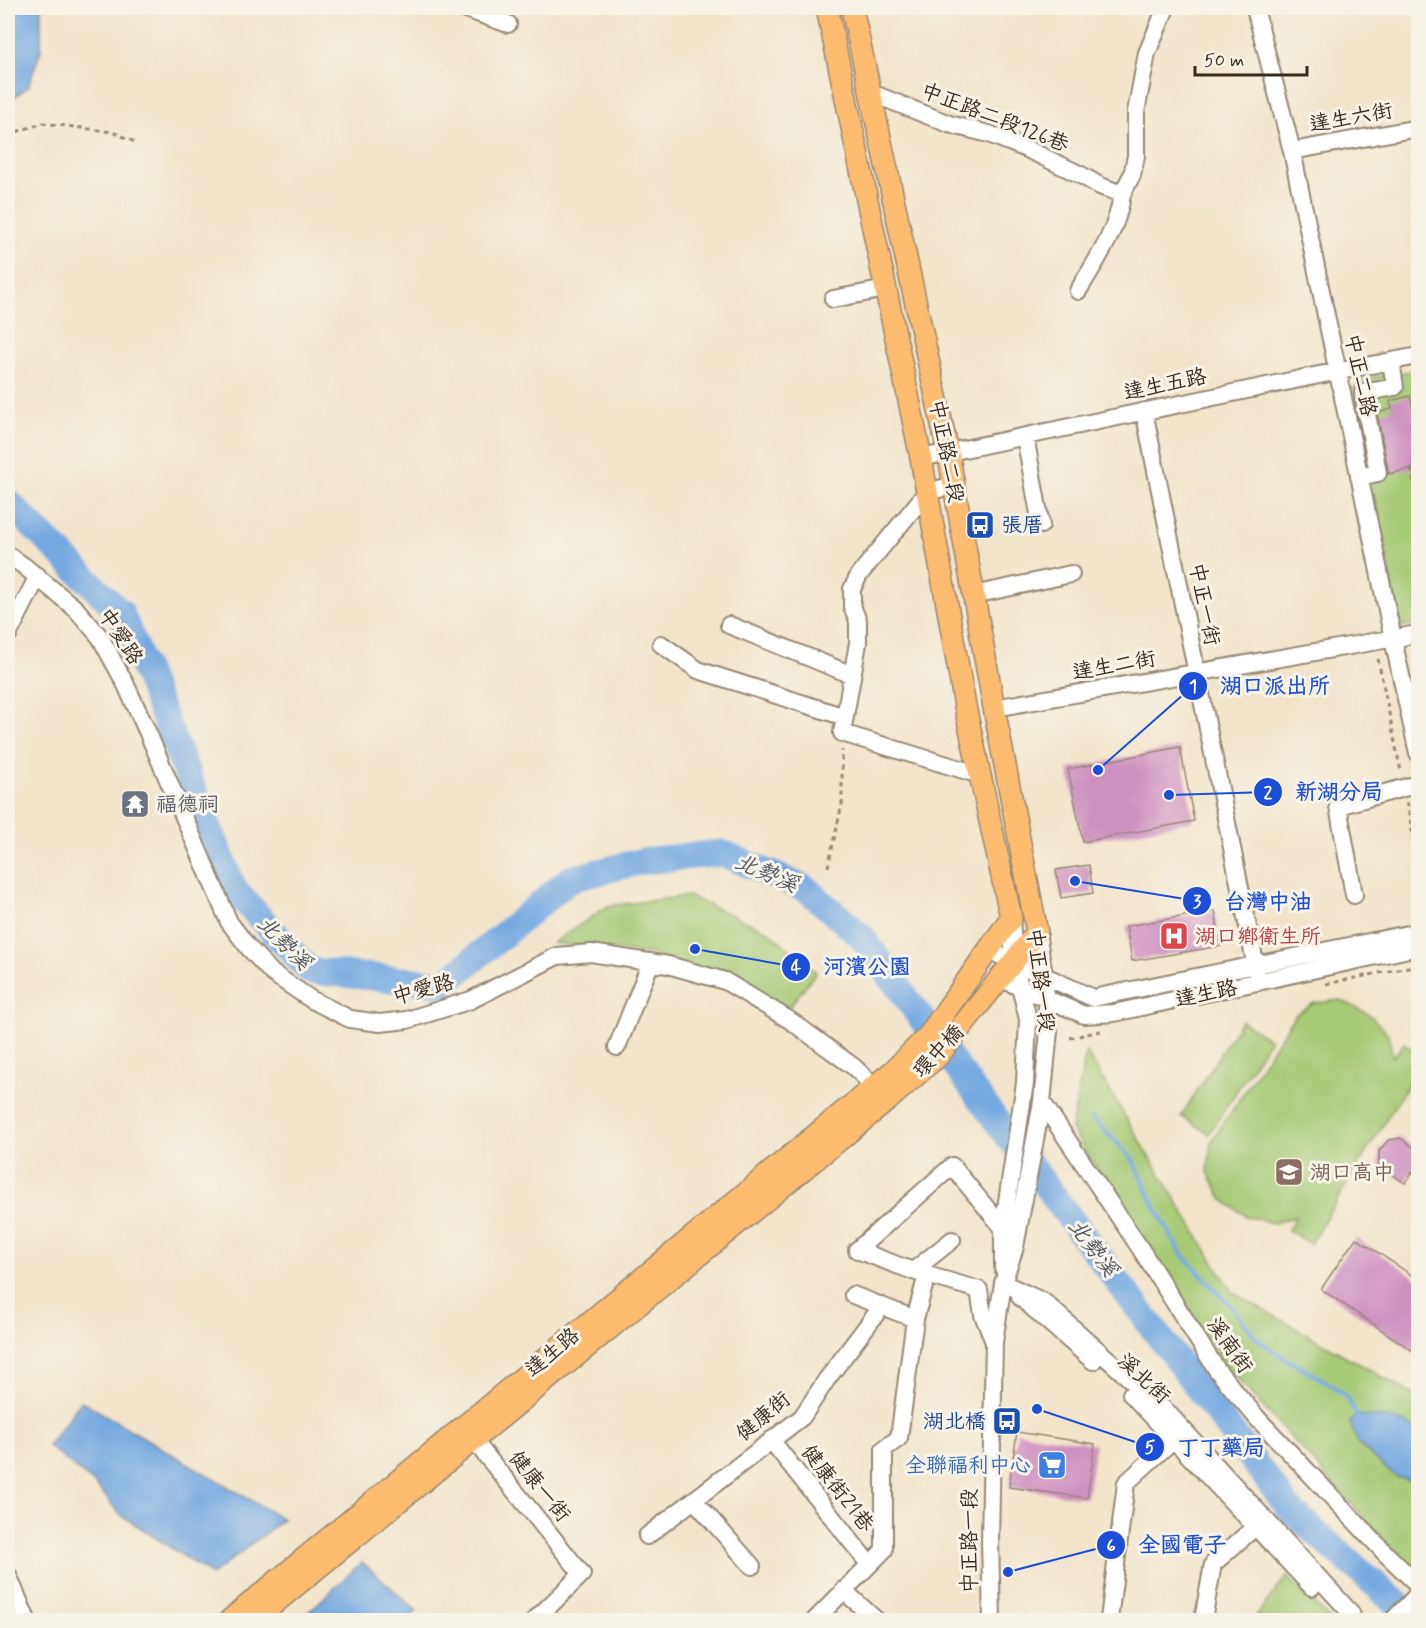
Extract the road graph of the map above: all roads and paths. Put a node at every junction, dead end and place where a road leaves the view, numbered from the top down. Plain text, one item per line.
1 (463, 8) edge
2 (827, 8) edge
3 (852, 8) edge
4 (1166, 8) edge
5 (1255, 8) edge
6 (508, 24) dead end
7 (869, 92) junction
8 (1419, 128) edge
9 (8, 131) edge
10 (137, 143) dead end
11 (1292, 151) junction
12 (1122, 194) junction
13 (886, 289) junction
14 (1078, 291) dead end
15 (832, 299) dead end
16 (1419, 356) edge
17 (1390, 361) junction
18 (1337, 371) junction
19 (1144, 411) junction
20 (1025, 436) junction
21 (948, 452) junction
22 (921, 458) junction
23 (1411, 469) dead end
24 (1359, 477) junction
25 (954, 485) junction
26 (927, 492) junction
27 (1418, 499) edge
28 (1041, 525) dead end
29 (1416, 527) dead end
30 (8, 555) edge
31 (1071, 574) dead end
32 (38, 576) junction
33 (974, 595) junction
34 (729, 625) dead end
35 (1419, 634) edge
36 (8, 635) edge
37 (1393, 639) junction
38 (661, 644) dead end
39 (1378, 659) dead end
40 (1196, 674) junction
41 (852, 675) junction
42 (994, 708) junction
43 (843, 725) junction
44 (1419, 753) edge
45 (980, 776) junction
46 (1411, 787) edge
47 (1419, 863) edge
48 (828, 867) dead end
49 (1354, 895) dead end
50 (1011, 918) junction
51 (1037, 932) junction
52 (1419, 932) edge
53 (1419, 947) edge
54 (988, 950) junction
55 (651, 962) junction
56 (1014, 963) junction
57 (1257, 973) junction
58 (1044, 976) junction
59 (999, 978) junction
60 (1020, 987) junction
61 (1046, 999) junction
62 (617, 1047) dead end
63 (882, 1093) junction
64 (1042, 1102) junction
65 (1003, 1228) junction
66 (952, 1240) dead end
67 (920, 1273) junction
68 (1003, 1283) junction
69 (853, 1295) dead end
70 (882, 1306) junction
71 (915, 1319) junction
72 (994, 1342) junction
73 (468, 1433) junction
74 (1174, 1439) junction
75 (771, 1440) junction
76 (694, 1500) junction
77 (1255, 1527) junction
78 (647, 1536) dead end
79 (326, 1551) junction
80 (869, 1564) junction
81 (752, 1566) dead end
82 (8, 1575) edge
83 (1419, 1585) edge
84 (843, 1590) junction
85 (1419, 1594) edge
86 (27, 1620) edge
87 (230, 1620) edge
88 (254, 1620) edge
89 (535, 1620) edge
90 (815, 1620) edge
91 (876, 1620) edge
92 (992, 1620) edge
93 (1109, 1620) edge
94 (1203, 1620) edge
95 (1343, 1620) edge
96 (1353, 1620) edge
97 (1393, 1620) edge

1 - 6 street
2 - 13 main road, 中正路二段
3 - 7 main road, 中正路二段
4 - 12 street
5 - 11 street, 中正二路
7 - 12 street, 中正路二段126巷
7 - 21 main road, 中正路二段
8 - 11 street, 達生六街
9 - 10 path
11 - 18 street, 中正二路
12 - 14 street
13 - 15 street
13 - 22 main road, 中正路二段
16 - 17 street, 達生五路
17 - 18 street, 達生五路
17 - 24 street
18 - 19 street, 達生五路
18 - 24 street, 中正二路
19 - 20 street, 達生五路
19 - 40 street, 中正一街
20 - 21 street, 達生五路
20 - 28 street
21 - 22 street, 達生五路
21 - 25 main road, 中正路二段
22 - 26 main road, 中正路二段
23 - 27 path
24 - 37 street, 中正二路
25 - 26 street
25 - 33 main road, 中正路二段
26 - 41 street
26 - 45 main road, 中正路二段
27 - 29 path
30 - 32 street, 中愛路
31 - 33 street
32 - 36 street
32 - 55 street, 中愛路
33 - 42 main road, 中正路二段
34 - 41 street
35 - 37 street, 達生二街
37 - 40 street, 達生二街
37 - 44 street, 中正二路
38 - 43 street
39 - 46 path
40 - 42 street, 達生二街
40 - 57 street, 中正一街
41 - 43 street
42 - 51 main road, 中正路二段
43 - 45 street
43 - 48 path
45 - 50 main road, 中正路二段
46 - 47 path
46 - 49 street
50 - 54 main road
50 - 56 street, 中正路一段
51 - 56 main road
51 - 58 street, 中正路一段
52 - 57 street, 達生路
53 - 57 street, 達生路
54 - 56 street, 達生路
54 - 63 main road, 環中橋
55 - 62 street
55 - 63 street, 中愛路
56 - 58 street, 達生路
56 - 59 main road
56 - 60 street, 中正路一段
57 - 58 street, 達生路
57 - 61 street, 達生路
58 - 61 street, 中正路一段
59 - 60 street, 達生路
59 - 63 main road, 環中橋
60 - 61 street, 達生路
60 - 65 street, 中正路一段
61 - 64 street, 中正路一段
63 - 73 main road, 達生路
64 - 68 street
64 - 83 street, 溪南街
65 - 67 street
65 - 68 street
66 - 67 street
67 - 71 street
67 - 72 street
68 - 72 street, 中正路一段
68 - 74 street, 溪北街
68 - 96 street
69 - 70 street
70 - 71 street
70 - 75 street, 健康街
71 - 80 street
72 - 92 street, 中正路一段
73 - 79 main road, 達生路
73 - 89 street, 健康一街
74 - 77 street, 溪北街
74 - 93 street
75 - 76 street, 健康街
75 - 80 street, 健康街21巷
76 - 78 street, 健康街
76 - 81 street
77 - 94 street
77 - 95 street, 溪北街
79 - 87 main road, 達生路
79 - 88 main road, 達生路
80 - 84 street
82 - 86 street
84 - 90 street
84 - 91 street
85 - 97 street

